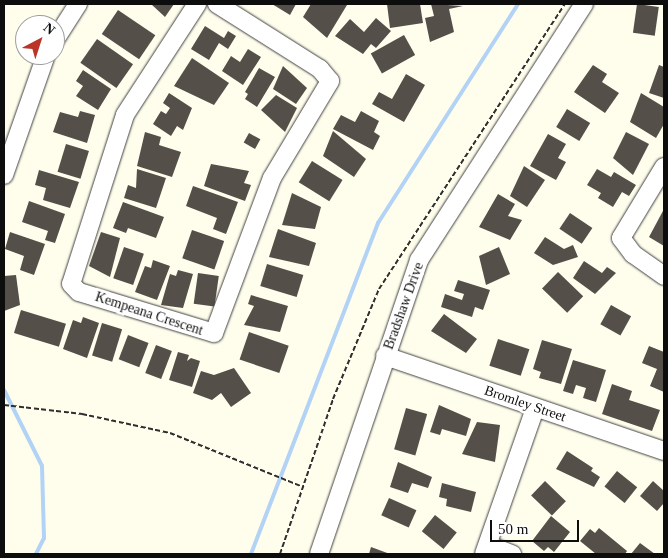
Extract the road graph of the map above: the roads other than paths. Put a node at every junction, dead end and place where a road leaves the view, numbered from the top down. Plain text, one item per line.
1 (78, 4) edge
2 (197, 4) edge
3 (217, 4) edge
4 (584, 4) edge
5 (65, 24) edge
6 (42, 65) edge
7 (664, 167) edge
8 (4, 175) edge
9 (664, 276) edge
10 (385, 356) junction
11 (535, 408) junction
12 (664, 451) edge
13 (486, 550) edge
14 (319, 554) edge
15 (512, 554) edge

1 - 5 street
2 - 3 street, Kempeana Crescent
4 - 10 street, Bradshaw Drive
6 - 8 street
7 - 9 street
10 - 11 street, Bromley Street
10 - 14 street, Bradshaw Drive
11 - 12 street, Bromley Street
11 - 13 street
13 - 15 street

